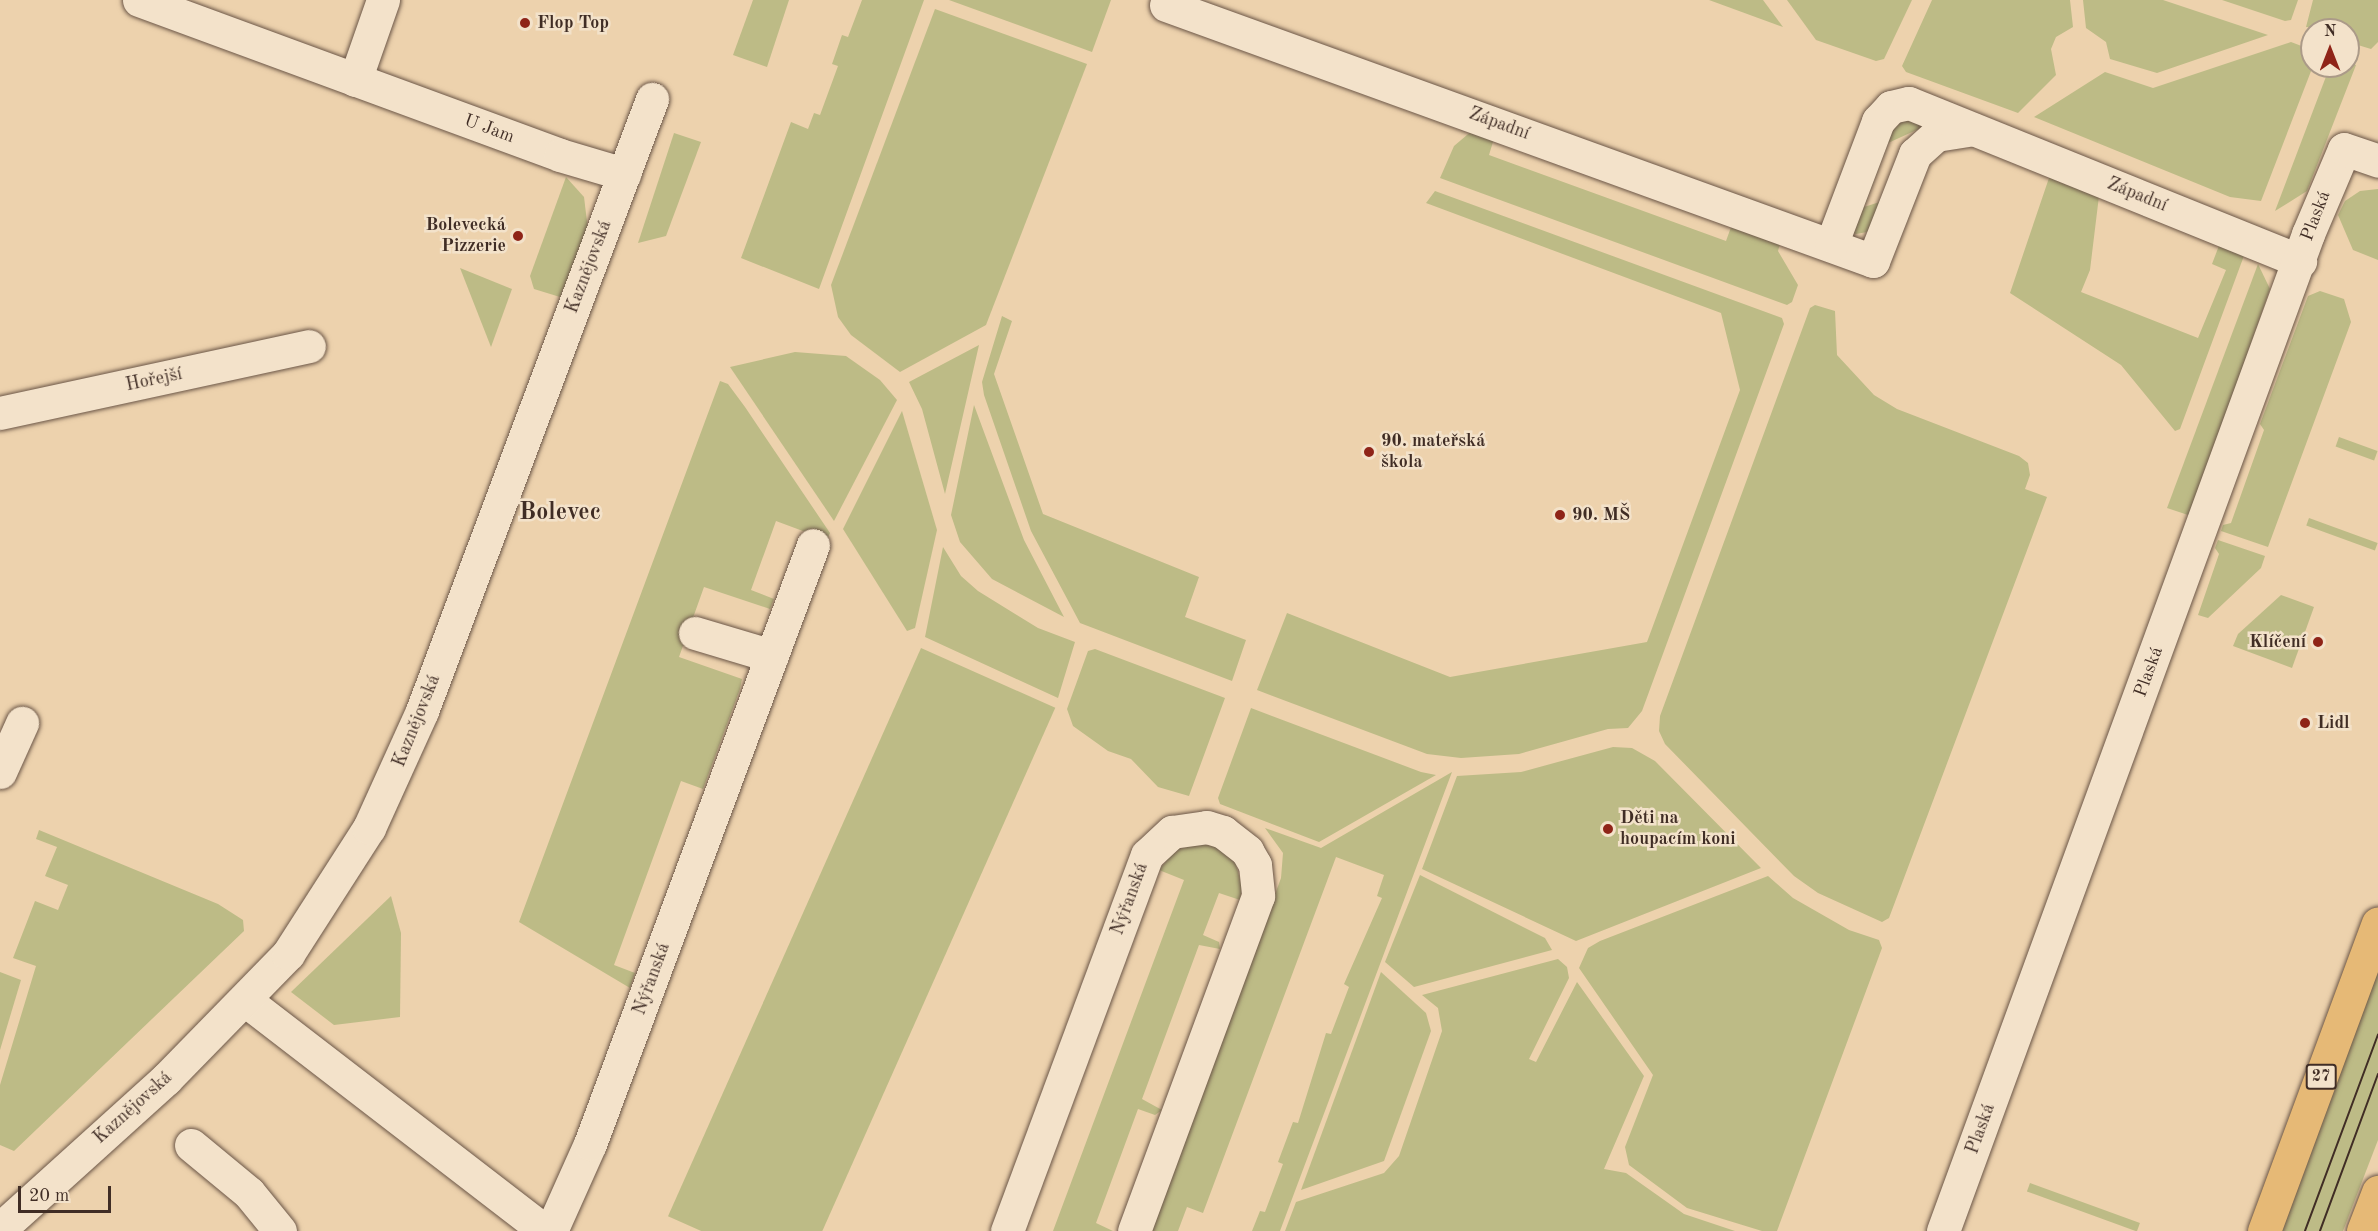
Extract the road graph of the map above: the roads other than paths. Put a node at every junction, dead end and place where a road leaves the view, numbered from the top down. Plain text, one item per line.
1 (139, 0) edge
2 (383, 0) edge
3 (1166, 5) dead end
4 (355, 80) junction
5 (652, 99) dead end
6 (1973, 129) junction
7 (2378, 161) edge
8 (624, 174) junction
9 (1831, 245) junction
10 (2300, 261) junction
11 (309, 346) dead end
12 (0, 413) edge
13 (813, 545) dead end
14 (695, 633) dead end
15 (772, 656) junction
16 (22, 723) dead end
17 (0, 772) edge
18 (2378, 923) edge
19 (245, 1000) junction
20 (191, 1145) dead end
21 (2378, 1192) edge
22 (0, 1229) edge
23 (280, 1231) edge
24 (545, 1231) edge
25 (550, 1231) edge
26 (1007, 1231) edge
27 (1134, 1231) edge
28 (1943, 1231) edge
29 (2264, 1231) edge
30 (2363, 1231) edge

1 - 4 street, U Jam
2 - 4 street
3 - 9 street, Západní
4 - 8 street, U Jam
5 - 8 street, Kaznějovská
6 - 9 street, Západní
6 - 9 street, Západní
6 - 10 street, Západní
7 - 10 street, Plaská
8 - 19 street, Kaznějovská
10 - 28 street, Plaská
11 - 12 street, Hořejší
13 - 15 street, Nýřanská
14 - 15 street
15 - 25 street, Nýřanská
16 - 17 street
18 - 29 main road, 27
19 - 22 street, Kaznějovská
19 - 24 street
20 - 23 street
21 - 30 main road
26 - 27 street, Nýřanská

